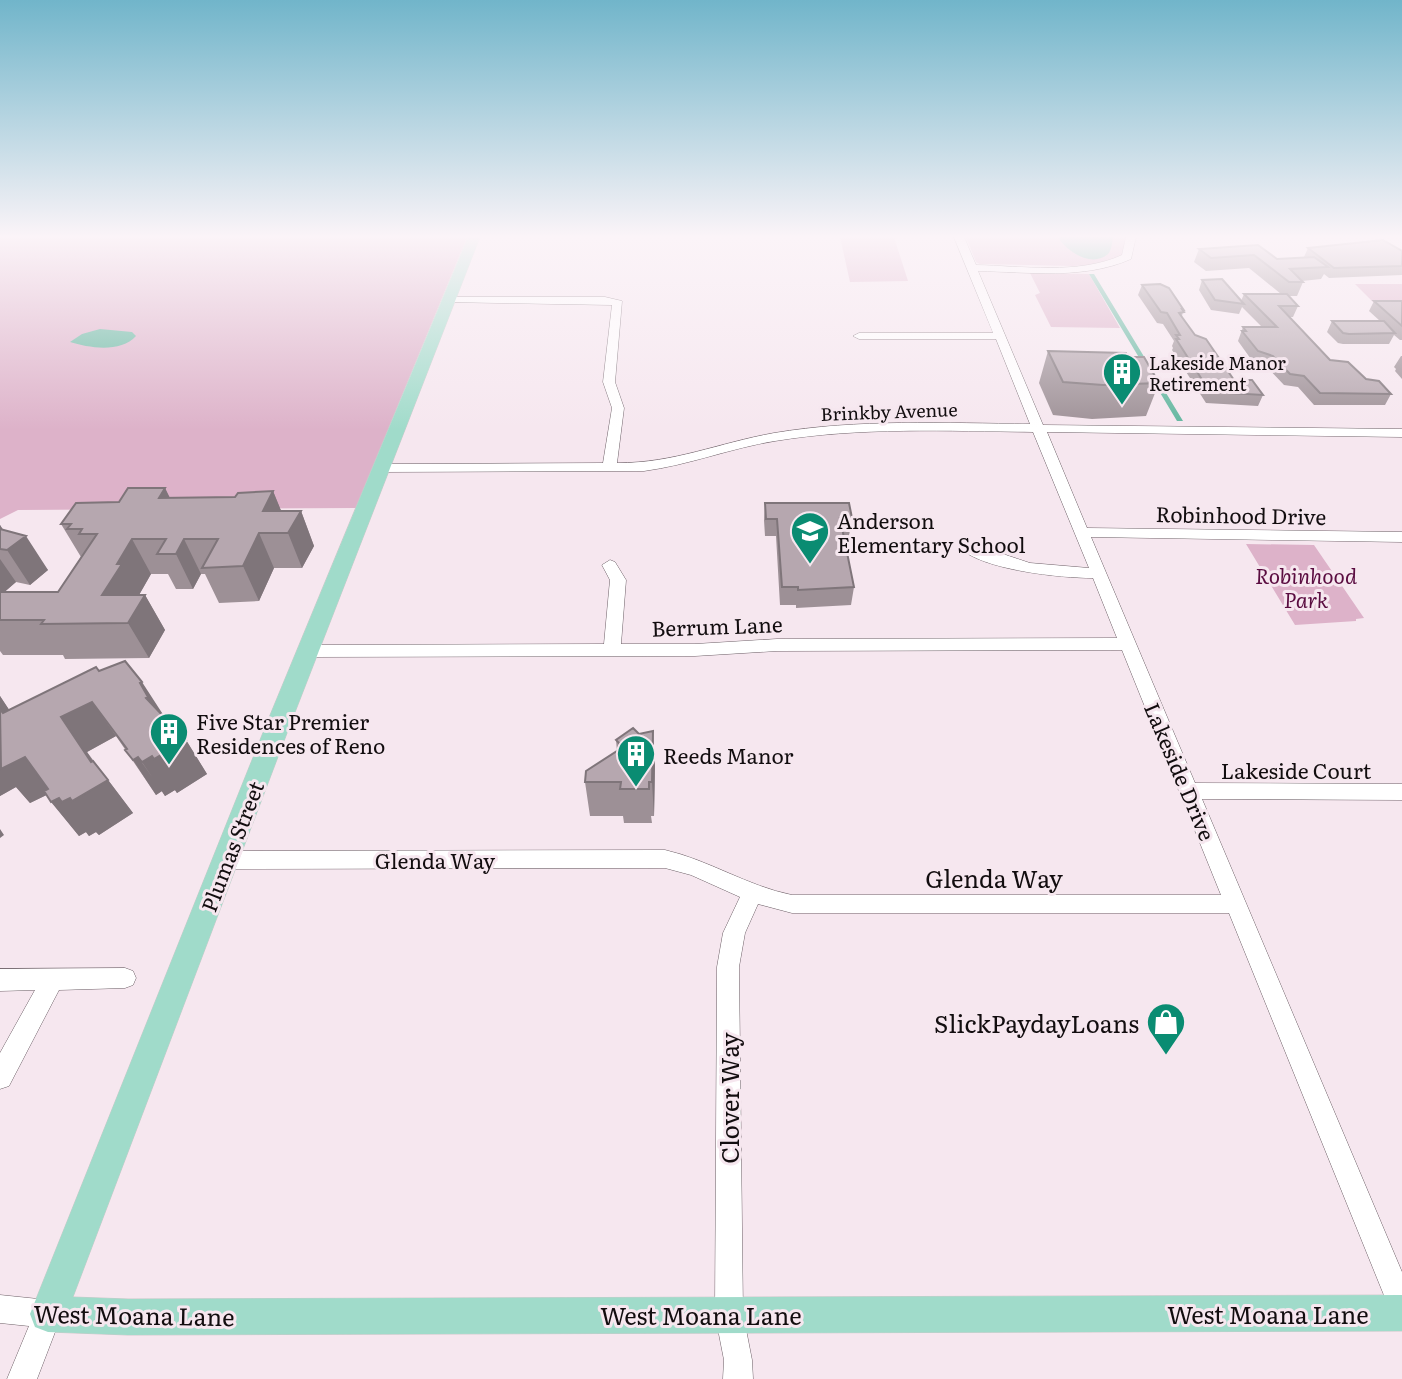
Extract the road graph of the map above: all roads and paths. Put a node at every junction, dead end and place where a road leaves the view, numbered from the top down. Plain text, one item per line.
1 (448, 301) edge
2 (611, 301) edge
3 (985, 301) edge
4 (1000, 336) junction
5 (859, 337) dead end
6 (1038, 428) junction
7 (1402, 433) edge
8 (381, 468) junction
9 (609, 468) junction
10 (1080, 532) junction
11 (1402, 537) edge
12 (967, 547) dead end
13 (610, 565) dead end
14 (1097, 573) junction
15 (1126, 644) junction
16 (612, 650) junction
17 (309, 651) junction
18 (1189, 791) junction
19 (1402, 792) edge
20 (226, 860) junction
21 (752, 895) junction
22 (1236, 904) junction
23 (125, 978) dead end
24 (0, 980) edge
25 (52, 980) junction
26 (0, 1077) edge
27 (1402, 1305) edge
28 (0, 1309) edge
29 (1402, 1312) edge
30 (48, 1314) junction
31 (729, 1314) junction
32 (22, 1379) edge
33 (738, 1379) edge

1 - 8 main road, Plumas Street
2 - 9 street
3 - 4 street, Lakeside Drive
4 - 5 street
4 - 6 street, Lakeside Drive
6 - 7 street, Brinkby Avenue
6 - 9 street, Brinkby Avenue
6 - 10 street, Lakeside Drive
8 - 9 street, Brinkby Avenue
8 - 17 main road, Plumas Street
10 - 11 street, Robinhood Drive
10 - 14 street, Lakeside Drive
12 - 14 street
13 - 16 street
14 - 15 street, Lakeside Drive
15 - 16 street, Berrum Lane
15 - 18 street, Lakeside Drive
16 - 17 street, Berrum Lane
17 - 20 main road, Plumas Street
18 - 19 street, Lakeside Court
18 - 22 street, Lakeside Drive
20 - 21 street, Glenda Way
20 - 30 main road, Plumas Street
21 - 22 street, Glenda Way
21 - 31 street, Clover Way
22 - 27 street, Lakeside Drive
23 - 25 street
24 - 25 street
25 - 26 street
28 - 30 street, West Moana Lane
29 - 31 main road, West Moana Lane
30 - 31 main road, West Moana Lane
30 - 32 street, Plumas Street
31 - 33 street, Clover Way

